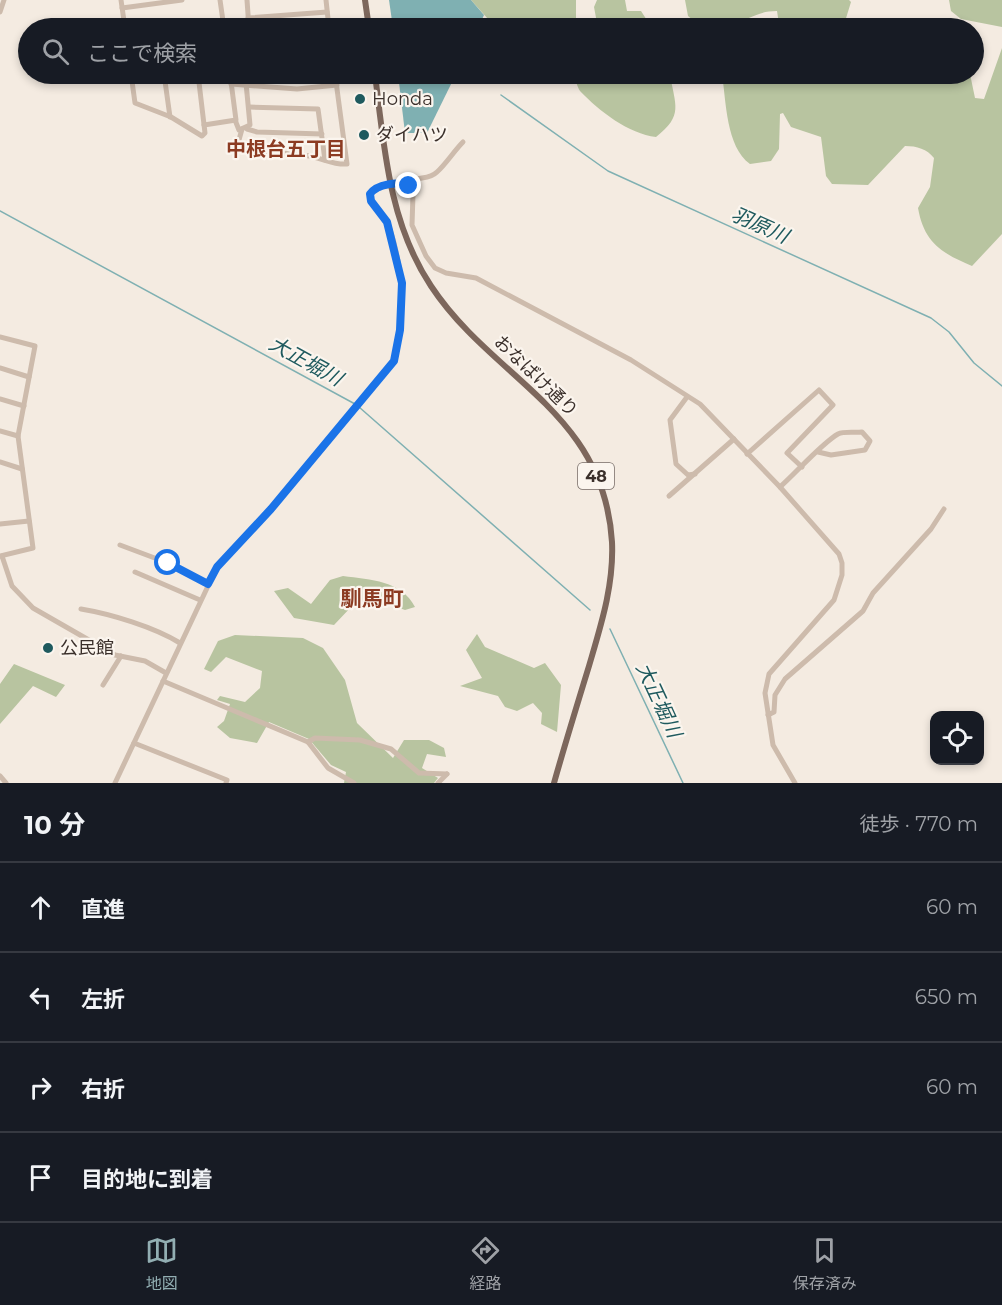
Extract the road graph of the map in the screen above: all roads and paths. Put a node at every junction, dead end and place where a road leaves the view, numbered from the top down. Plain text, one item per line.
1 (4, 0) edge
2 (122, 0) edge
3 (182, 0) edge
4 (220, 0) edge
5 (247, 0) edge
6 (326, 0) edge
7 (365, 0) edge
8 (123, 8) junction
9 (0, 12) edge
10 (327, 12) junction
11 (124, 18) edge
12 (223, 18) edge
13 (248, 18) joint
14 (328, 18) edge
15 (368, 18) edge
16 (132, 84) edge
17 (165, 84) edge
18 (199, 84) edge
19 (231, 84) edge
20 (248, 84) edge
21 (256, 84) edge
22 (376, 84) edge
23 (337, 85) joint
24 (249, 107) junction
25 (170, 117) junction
26 (235, 120) junction
27 (204, 125) junction
28 (244, 129) junction
29 (322, 135) junction
30 (463, 142) dead end
31 (325, 160) junction
32 (390, 185) junction
33 (406, 185) junction
34 (0, 337) edge
35 (0, 368) edge
36 (29, 377) junction
37 (687, 397) junction
38 (0, 399) edge
39 (24, 406) junction
40 (0, 431) edge
41 (18, 436) junction
42 (734, 439) junction
43 (818, 452) junction
44 (747, 454) junction
45 (0, 462) edge
46 (802, 467) junction
47 (22, 469) junction
48 (695, 474) junction
49 (780, 488) junction
50 (669, 496) dead end
51 (944, 508) dead end
52 (29, 520) junction
53 (0, 524) edge
54 (120, 545) dead end
55 (1, 556) edge
56 (135, 572) dead end
57 (208, 584) junction
58 (200, 600) junction
59 (81, 609) dead end
60 (180, 643) junction
61 (121, 656) junction
62 (166, 673) junction
63 (163, 681) junction
64 (103, 685) dead end
65 (768, 715) junction
66 (308, 742) junction
67 (134, 743) junction
68 (0, 776) edge
69 (6, 783) edge
70 (115, 783) edge
71 (226, 783) edge
72 (354, 783) edge
73 (438, 783) edge
74 (554, 783) edge
75 (795, 783) edge

1 - 9 street
2 - 8 street
3 - 8 street
4 - 12 street
5 - 13 street
6 - 10 street
7 - 15 main road
8 - 11 street
10 - 13 street
10 - 14 street
16 - 25 street
17 - 25 street
18 - 27 street
19 - 26 street
20 - 24 street
21 - 23 street
22 - 32 main road, おなばけ通り / 48
23 - 31 street
24 - 28 street
24 - 29 street
25 - 27 street
26 - 27 street
26 - 28 street
28 - 29 street
28 - 31 street
29 - 31 street
30 - 33 street
32 - 33 street
32 - 57 street
32 - 74 main road, おなばけ通り / 48
33 - 37 street
34 - 36 street
35 - 36 street
36 - 39 street
37 - 42 street
37 - 48 street
38 - 39 street
39 - 41 street
40 - 41 street
41 - 47 street
42 - 44 street
42 - 48 street
43 - 43 street
43 - 46 street
44 - 46 street
44 - 49 street
45 - 47 street
46 - 49 street
47 - 52 street
48 - 50 street
49 - 65 street
51 - 65 street
52 - 53 street
52 - 55 street
54 - 57 street
55 - 61 street
56 - 58 street
57 - 58 street
58 - 60 street
59 - 60 street
60 - 62 street
61 - 62 street
61 - 64 street
62 - 63 street
63 - 66 street
63 - 67 street
65 - 75 street
66 - 72 street
66 - 73 street
67 - 70 street
67 - 71 street
68 - 69 street

